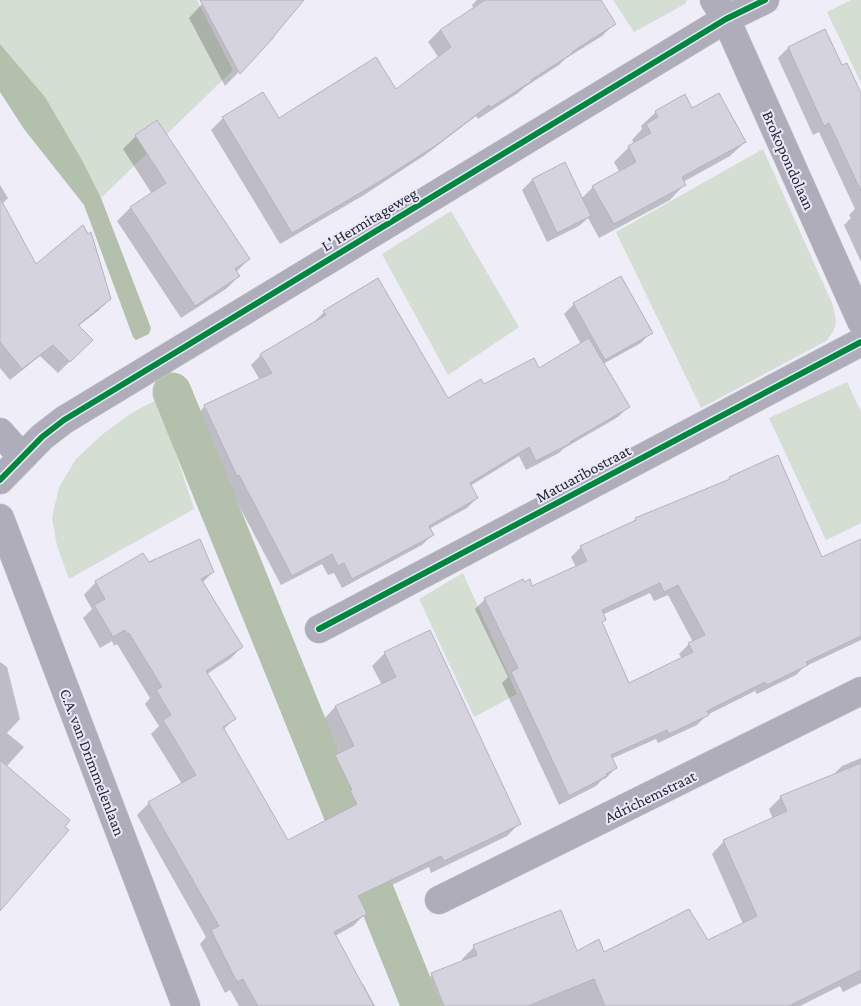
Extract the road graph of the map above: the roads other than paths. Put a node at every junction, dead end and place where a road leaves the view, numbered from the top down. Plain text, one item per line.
1 (765, 0) edge
2 (720, 9) edge
3 (861, 321) edge
4 (861, 342) edge
5 (0, 432) edge
6 (22, 458) junction
7 (0, 480) edge
8 (0, 518) edge
9 (319, 629) dead end
10 (861, 691) edge
11 (439, 900) dead end
12 (186, 1006) edge

1 - 2 street, L' Hermitageweg
2 - 3 street, Brokopondolaan
2 - 6 street, L' Hermitageweg
4 - 9 street, Matuaribostraat
5 - 6 street
6 - 7 street, L' Hermitageweg
8 - 12 street, C.A. van Drimmelenlaan
10 - 11 street, Adrichemstraat

